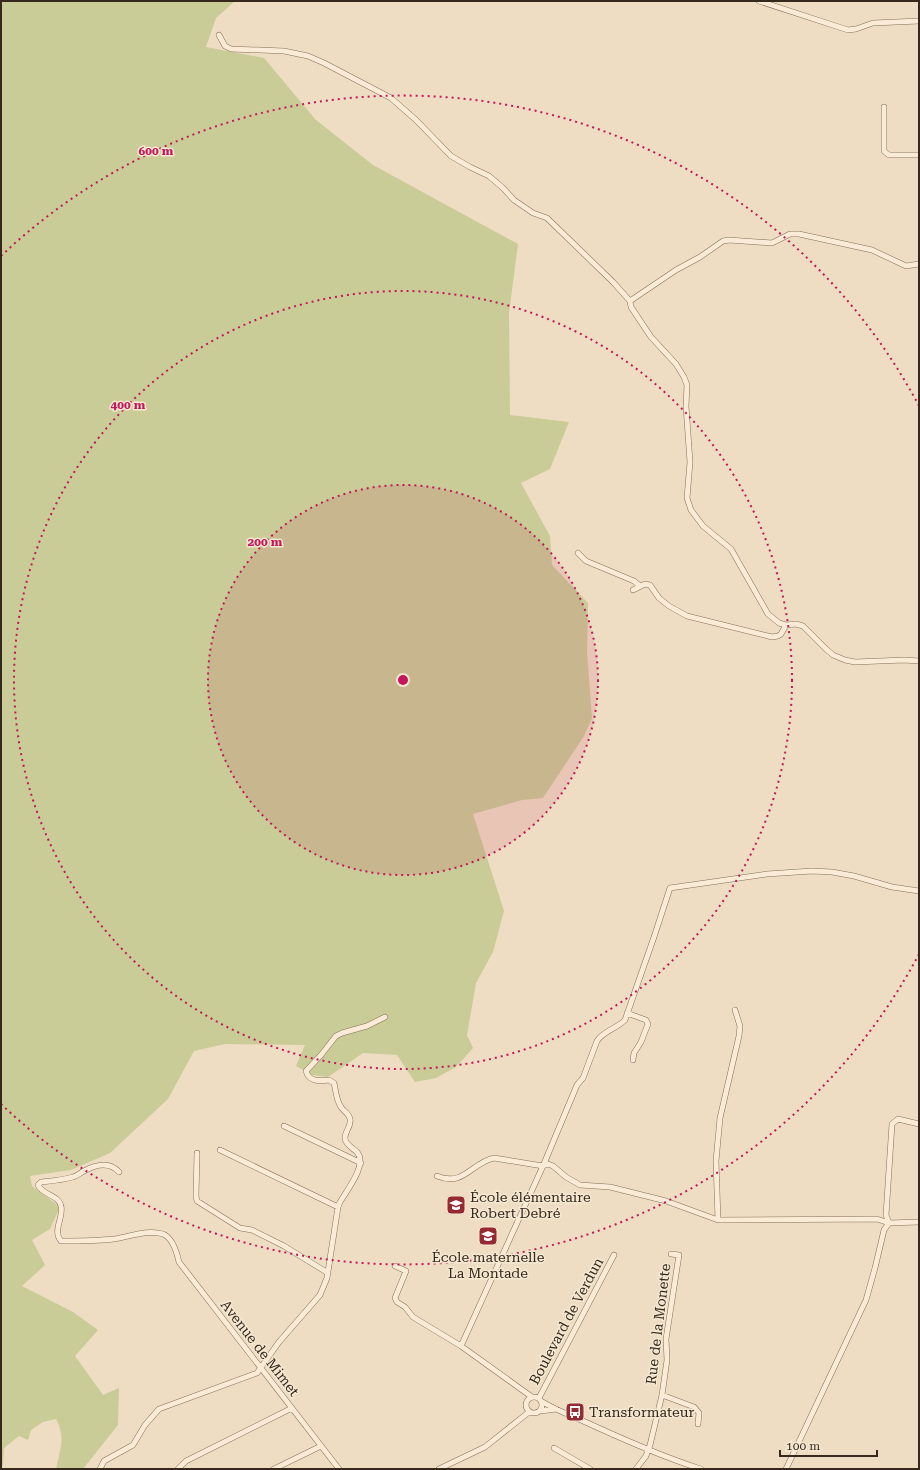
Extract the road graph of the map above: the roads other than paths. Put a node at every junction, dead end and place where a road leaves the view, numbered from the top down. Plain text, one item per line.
1 (759, 1) edge
2 (919, 21) edge
3 (219, 35) dead end
4 (884, 108) dead end
5 (919, 155) edge
6 (919, 264) edge
7 (630, 301) junction
8 (578, 553) dead end
9 (640, 586) junction
10 (633, 590) dead end
11 (786, 625) junction
12 (919, 661) edge
13 (919, 891) edge
14 (735, 1010) dead end
15 (628, 1013) junction
16 (385, 1017) dead end
17 (633, 1060) dead end
18 (919, 1124) edge
19 (284, 1126) dead end
20 (220, 1150) dead end
21 (196, 1153) dead end
22 (361, 1163) junction
23 (543, 1166) junction
24 (119, 1172) dead end
25 (438, 1176) dead end
26 (338, 1207) junction
27 (718, 1220) junction
28 (919, 1222) edge
29 (889, 1223) junction
30 (671, 1254) dead end
31 (614, 1255) dead end
32 (395, 1266) dead end
33 (328, 1273) junction
34 (461, 1346) junction
35 (261, 1368) junction
36 (524, 1391) junction
37 (662, 1395) junction
38 (532, 1397) junction
39 (540, 1400) junction
40 (526, 1402) junction
41 (292, 1408) junction
42 (556, 1409) junction
43 (541, 1411) junction
44 (529, 1412) junction
45 (698, 1424) dead end
46 (321, 1446) junction
47 (554, 1448) dead end
48 (648, 1450) junction
49 (100, 1469) edge
50 (178, 1469) edge
51 (274, 1469) edge
52 (339, 1469) edge
53 (439, 1469) edge
54 (590, 1469) edge
55 (636, 1469) edge
56 (700, 1469) edge
57 (786, 1469) edge

1 - 2 street
3 - 7 street
4 - 5 street
6 - 7 street
7 - 11 street
8 - 9 street
9 - 10 street
9 - 11 street
11 - 12 street
13 - 15 street
14 - 27 street
15 - 17 street
15 - 23 street
16 - 22 street
18 - 29 street
19 - 22 street
20 - 26 street
21 - 33 street
22 - 26 street
23 - 25 street
23 - 27 street
23 - 34 street
24 - 35 street, Avenue de Mimet
26 - 33 street
27 - 29 street
28 - 29 street
29 - 57 street
30 - 37 street, Rue de la Monette
31 - 39 street, Boulevard de Verdun
32 - 34 street
33 - 35 street
34 - 36 street
35 - 41 street, Avenue de Mimet
35 - 49 street
36 - 38 street
36 - 40 street
37 - 45 street
37 - 48 street, Rue de la Monette
38 - 39 street
38 - 40 street
39 - 42 street
39 - 43 street
40 - 44 street
41 - 46 street, Avenue de Mimet
41 - 50 street
42 - 43 street
42 - 48 street
43 - 44 street
44 - 53 street
46 - 51 street
46 - 52 street, Avenue de Mimet
47 - 54 street
48 - 55 street, Rue de la Monette
48 - 56 street

